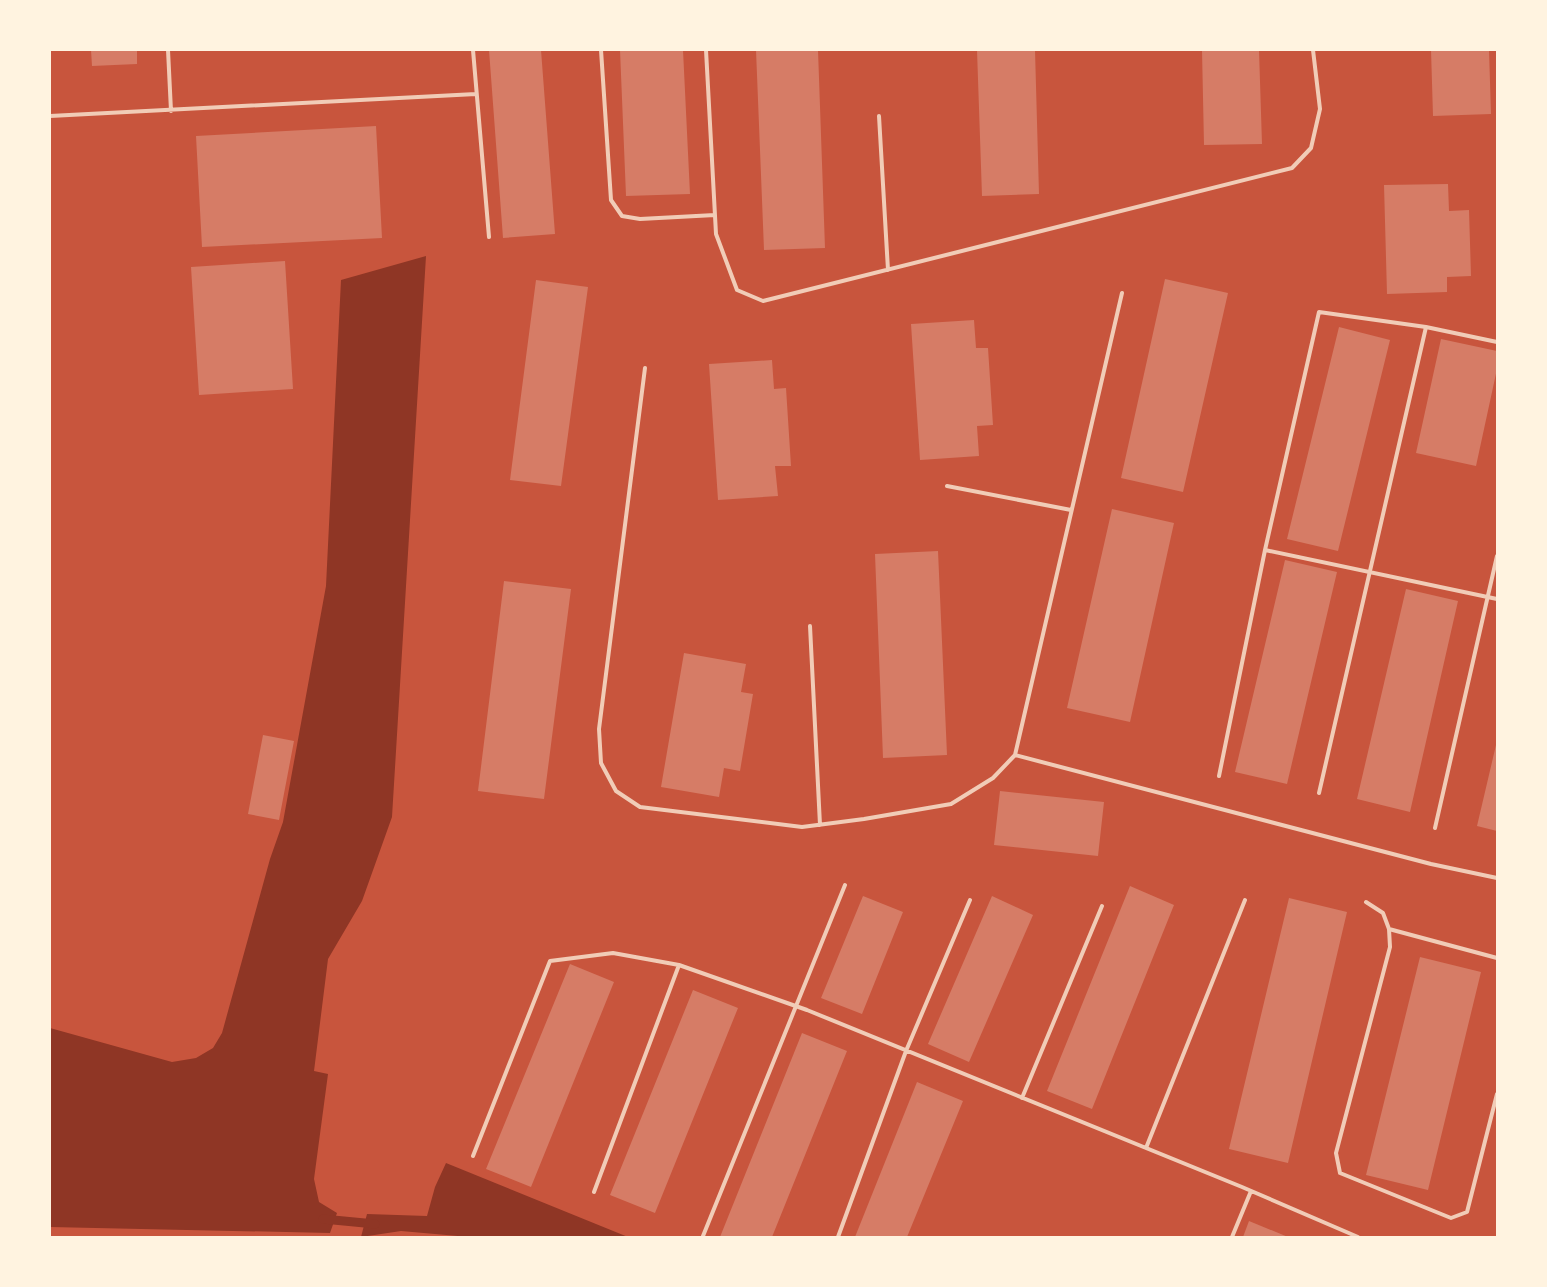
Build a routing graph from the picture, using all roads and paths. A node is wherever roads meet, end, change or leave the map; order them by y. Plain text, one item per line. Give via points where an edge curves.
1 (168, 50) edge
2 (473, 50) edge
3 (601, 50) edge
4 (706, 50) edge
5 (1313, 50) edge
6 (476, 94) junction
7 (171, 111) junction
8 (50, 116) edge
9 (879, 116) dead end
10 (715, 215) junction
11 (489, 237) dead end
12 (888, 270) junction
13 (1122, 293) dead end
14 (1426, 327) junction
15 (1497, 342) edge
16 (645, 368) dead end
17 (947, 486) dead end
18 (1072, 510) junction
19 (1265, 550) junction
20 (1497, 556) edge
21 (1370, 572) junction
22 (1488, 597) junction
23 (1497, 599) edge
24 (810, 626) dead end
25 (1015, 755) junction
26 (1219, 776) dead end
27 (1319, 793) dead end
28 (820, 825) junction
29 (1436, 828) dead end
30 (1497, 878) edge
31 (845, 885) dead end
32 (970, 900) dead end
33 (1245, 900) dead end
34 (1366, 902) dead end
35 (1102, 906) dead end
36 (1389, 929) junction
37 (1497, 958) edge
38 (679, 964) junction
39 (795, 1006) junction
40 (906, 1051) junction
41 (1497, 1094) edge
42 (1022, 1098) junction
43 (1146, 1148) junction
44 (473, 1156) dead end
45 (1251, 1191) junction
46 (594, 1192) dead end
47 (703, 1236) edge
48 (838, 1237) edge
49 (1232, 1237) edge
50 (1357, 1237) edge

1 - 7 lane
2 - 6 lane
3 - 10 lane via 611,200 622,216 640,219
4 - 10 lane
5 - 12 lane via 1320,109 1311,148 1292,168
6 - 7 lane
6 - 11 lane
7 - 8 lane
9 - 12 lane
10 - 12 lane via 716,234 737,290 763,301
13 - 18 lane
14 - 15 lane
14 - 19 lane via 1319,312
14 - 21 lane
16 - 28 lane via 599,729 601,763 616,791 640,806 802,827
17 - 18 lane
18 - 25 lane
19 - 21 lane
19 - 26 lane
20 - 22 lane
21 - 22 lane
21 - 27 lane
22 - 23 lane
22 - 29 lane
24 - 28 lane
25 - 28 lane via 993,778 951,804
25 - 30 lane via 1431,864
31 - 39 lane
32 - 40 lane
33 - 43 lane
34 - 36 lane via 1383,913
35 - 42 lane
36 - 37 lane
36 - 41 lane via 1390,947 1336,1153 1340,1173 1451,1218 1467,1212
38 - 39 lane
38 - 44 lane via 613,953 550,961
38 - 46 lane
39 - 40 lane
39 - 47 lane
40 - 42 lane
40 - 48 lane
42 - 43 lane
43 - 45 lane
45 - 49 lane
45 - 50 lane

